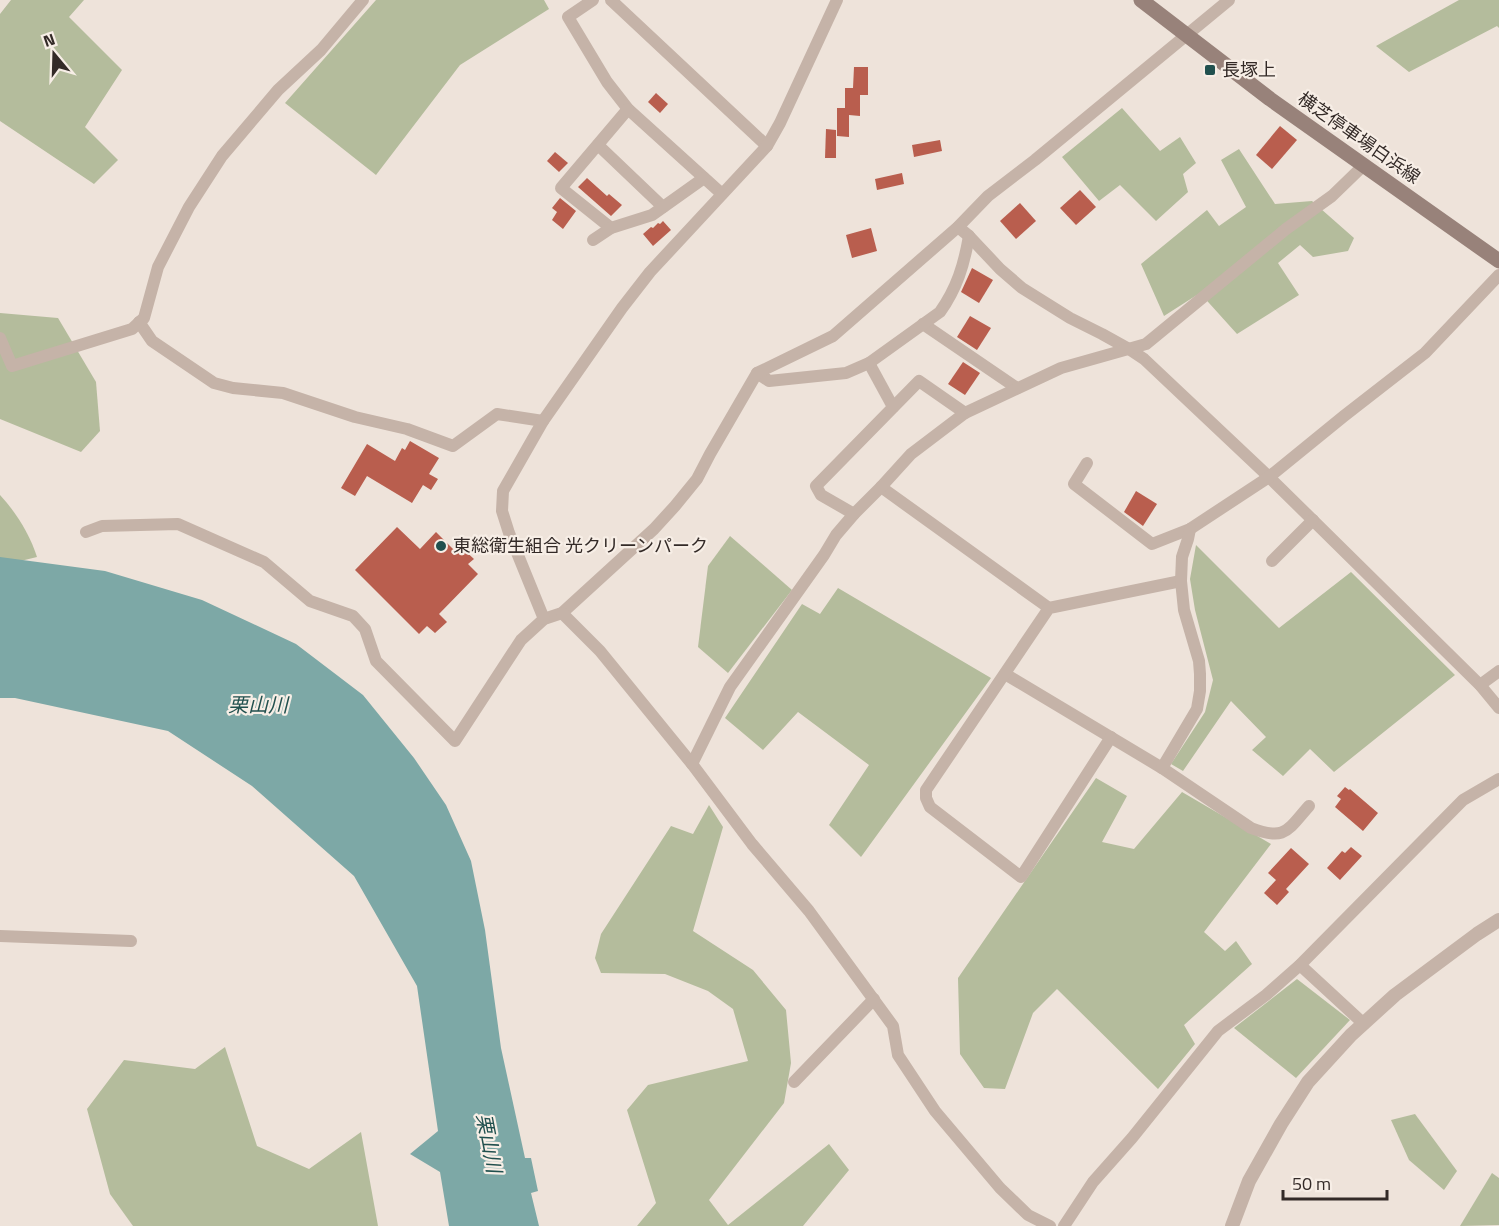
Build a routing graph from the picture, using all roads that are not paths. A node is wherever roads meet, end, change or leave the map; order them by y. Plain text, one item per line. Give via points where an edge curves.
1 (363, 0) edge
2 (593, 0) edge
3 (611, 0) edge
4 (837, 0) edge
5 (1141, 0) edge
6 (1229, 0) edge
7 (1188, 35) junction
8 (628, 109) junction
9 (598, 144) junction
10 (767, 146) junction
11 (1364, 165) junction
12 (704, 178) junction
13 (722, 194) junction
14 (663, 207) junction
15 (958, 227) junction
16 (611, 228) junction
17 (969, 236) junction
18 (593, 240) dead end
19 (1499, 261) edge
20 (1499, 274) edge
21 (139, 322) junction
22 (923, 324) junction
23 (0, 338) edge
24 (1129, 349) junction
25 (869, 363) junction
26 (757, 373) junction
27 (1017, 388) junction
28 (893, 407) junction
29 (965, 413) junction
30 (543, 421) junction
31 (1087, 463) dead end
32 (1269, 477) junction
33 (881, 487) junction
34 (854, 514) junction
35 (1313, 520) junction
36 (1190, 529) junction
37 (86, 532) dead end
38 (1272, 561) dead end
39 (1180, 581) junction
40 (1049, 608) junction
41 (562, 613) junction
42 (544, 619) junction
43 (1499, 671) edge
44 (1005, 675) junction
45 (1480, 685) junction
46 (1499, 708) edge
47 (1111, 737) junction
48 (692, 764) junction
49 (1162, 768) junction
50 (1499, 779) edge
51 (1309, 806) dead end
52 (1499, 920) edge
53 (0, 936) edge
54 (131, 941) dead end
55 (1300, 965) junction
56 (873, 999) junction
57 (1364, 1024) junction
58 (794, 1082) dead end
59 (1050, 1226) edge
60 (1064, 1226) edge
61 (1232, 1226) edge

1 - 21 street via 222,156 189,207 158,267 144,318
2 - 8 street via 568,17
3 - 10 street
4 - 10 street
5 - 7 main road, 横芝停車場白浜線
6 - 7 street
7 - 11 main road, 横芝停車場白浜線
7 - 15 street via 988,196
8 - 9 street
8 - 12 street
9 - 14 street
9 - 16 street via 561,188
10 - 13 street
11 - 19 main road, 横芝停車場白浜線
11 - 24 street via 1332,196 1146,344
12 - 13 street
12 - 14 street
13 - 30 street via 650,272
14 - 16 street via 652,215
15 - 17 street
15 - 26 street via 833,336
16 - 18 street
17 - 22 street via 961,274 949,300
17 - 24 street via 1022,288
20 - 32 street via 1425,353
21 - 23 street via 132,329 12,366
21 - 30 street via 152,341 214,383 283,393 453,446 497,414
22 - 25 street
22 - 27 street
24 - 27 street via 1061,368
24 - 32 street
25 - 26 street via 846,373 769,381
25 - 28 street
26 - 41 street via 698,479 654,529
27 - 29 street
28 - 29 street via 919,381
28 - 34 street via 816,486 821,495
29 - 33 street via 911,454
30 - 42 street via 503,491 502,511
31 - 36 street via 1074,484 1152,544
32 - 35 street
32 - 36 street
33 - 34 street
33 - 40 street
34 - 48 street via 730,687
35 - 38 street
35 - 45 street
36 - 39 street
37 - 42 street via 102,526 178,524 264,562 310,601 353,616 365,629 376,661 455,741 520,640
39 - 40 street
39 - 49 street via 1199,660 1200,691 1197,710
40 - 44 street
41 - 42 street
41 - 48 street via 600,651
43 - 45 street
44 - 47 street
44 - 47 street via 926,790 926,798 930,807 1021,877
45 - 46 street
47 - 49 street
48 - 56 street
49 - 51 street via 1251,828 1265,833 1279,834 1288,829
50 - 55 street via 1463,800
52 - 57 street via 1395,995
53 - 54 street
55 - 57 street
55 - 60 street via 1218,1031 1093,1182
56 - 58 street
56 - 59 street via 893,1026 898,1055 935,1111 1000,1188 1028,1215
57 - 61 street via 1308,1082 1249,1181

